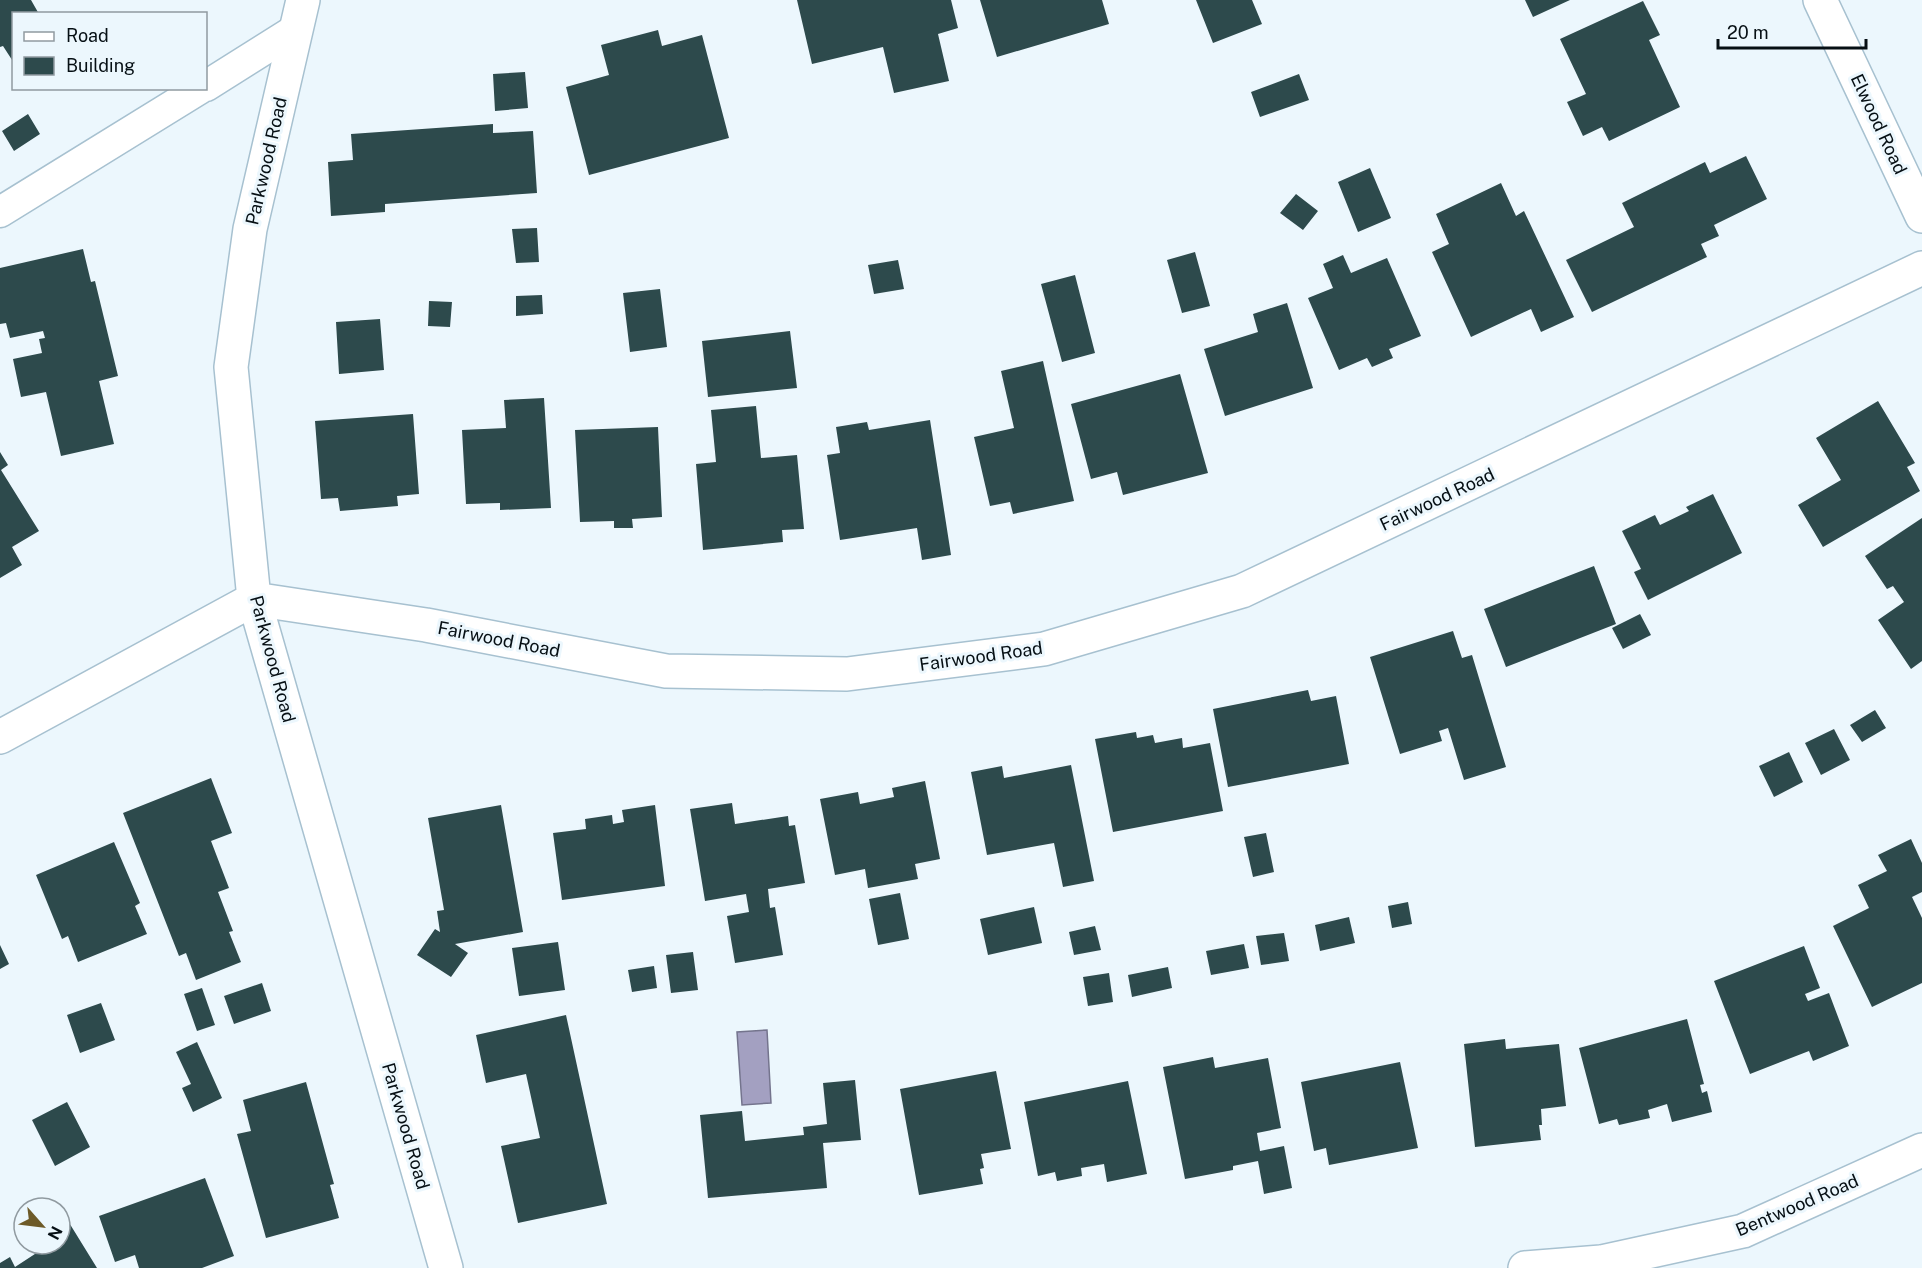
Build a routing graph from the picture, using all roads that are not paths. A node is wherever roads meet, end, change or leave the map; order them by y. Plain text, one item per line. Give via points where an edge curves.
1 (1820, 0) edge
2 (299, 15) edge
3 (207, 85) edge
4 (198, 90) edge
5 (0, 212) edge
6 (1922, 216) edge
7 (1922, 268) edge
8 (255, 599) junction
9 (0, 736) edge
10 (1922, 1150) edge
11 (446, 1268) edge
12 (1525, 1268) edge

1 - 6 street, Elwood Road
2 - 3 lane
2 - 8 street, Parkwood Road via 250,229 231,367
4 - 5 lane
7 - 8 street, Fairwood Road via 1242,591 1044,649 847,674 666,671
8 - 9 street
8 - 11 street, Parkwood Road
10 - 12 street, Bentwood Road via 1743,1231 1601,1262

